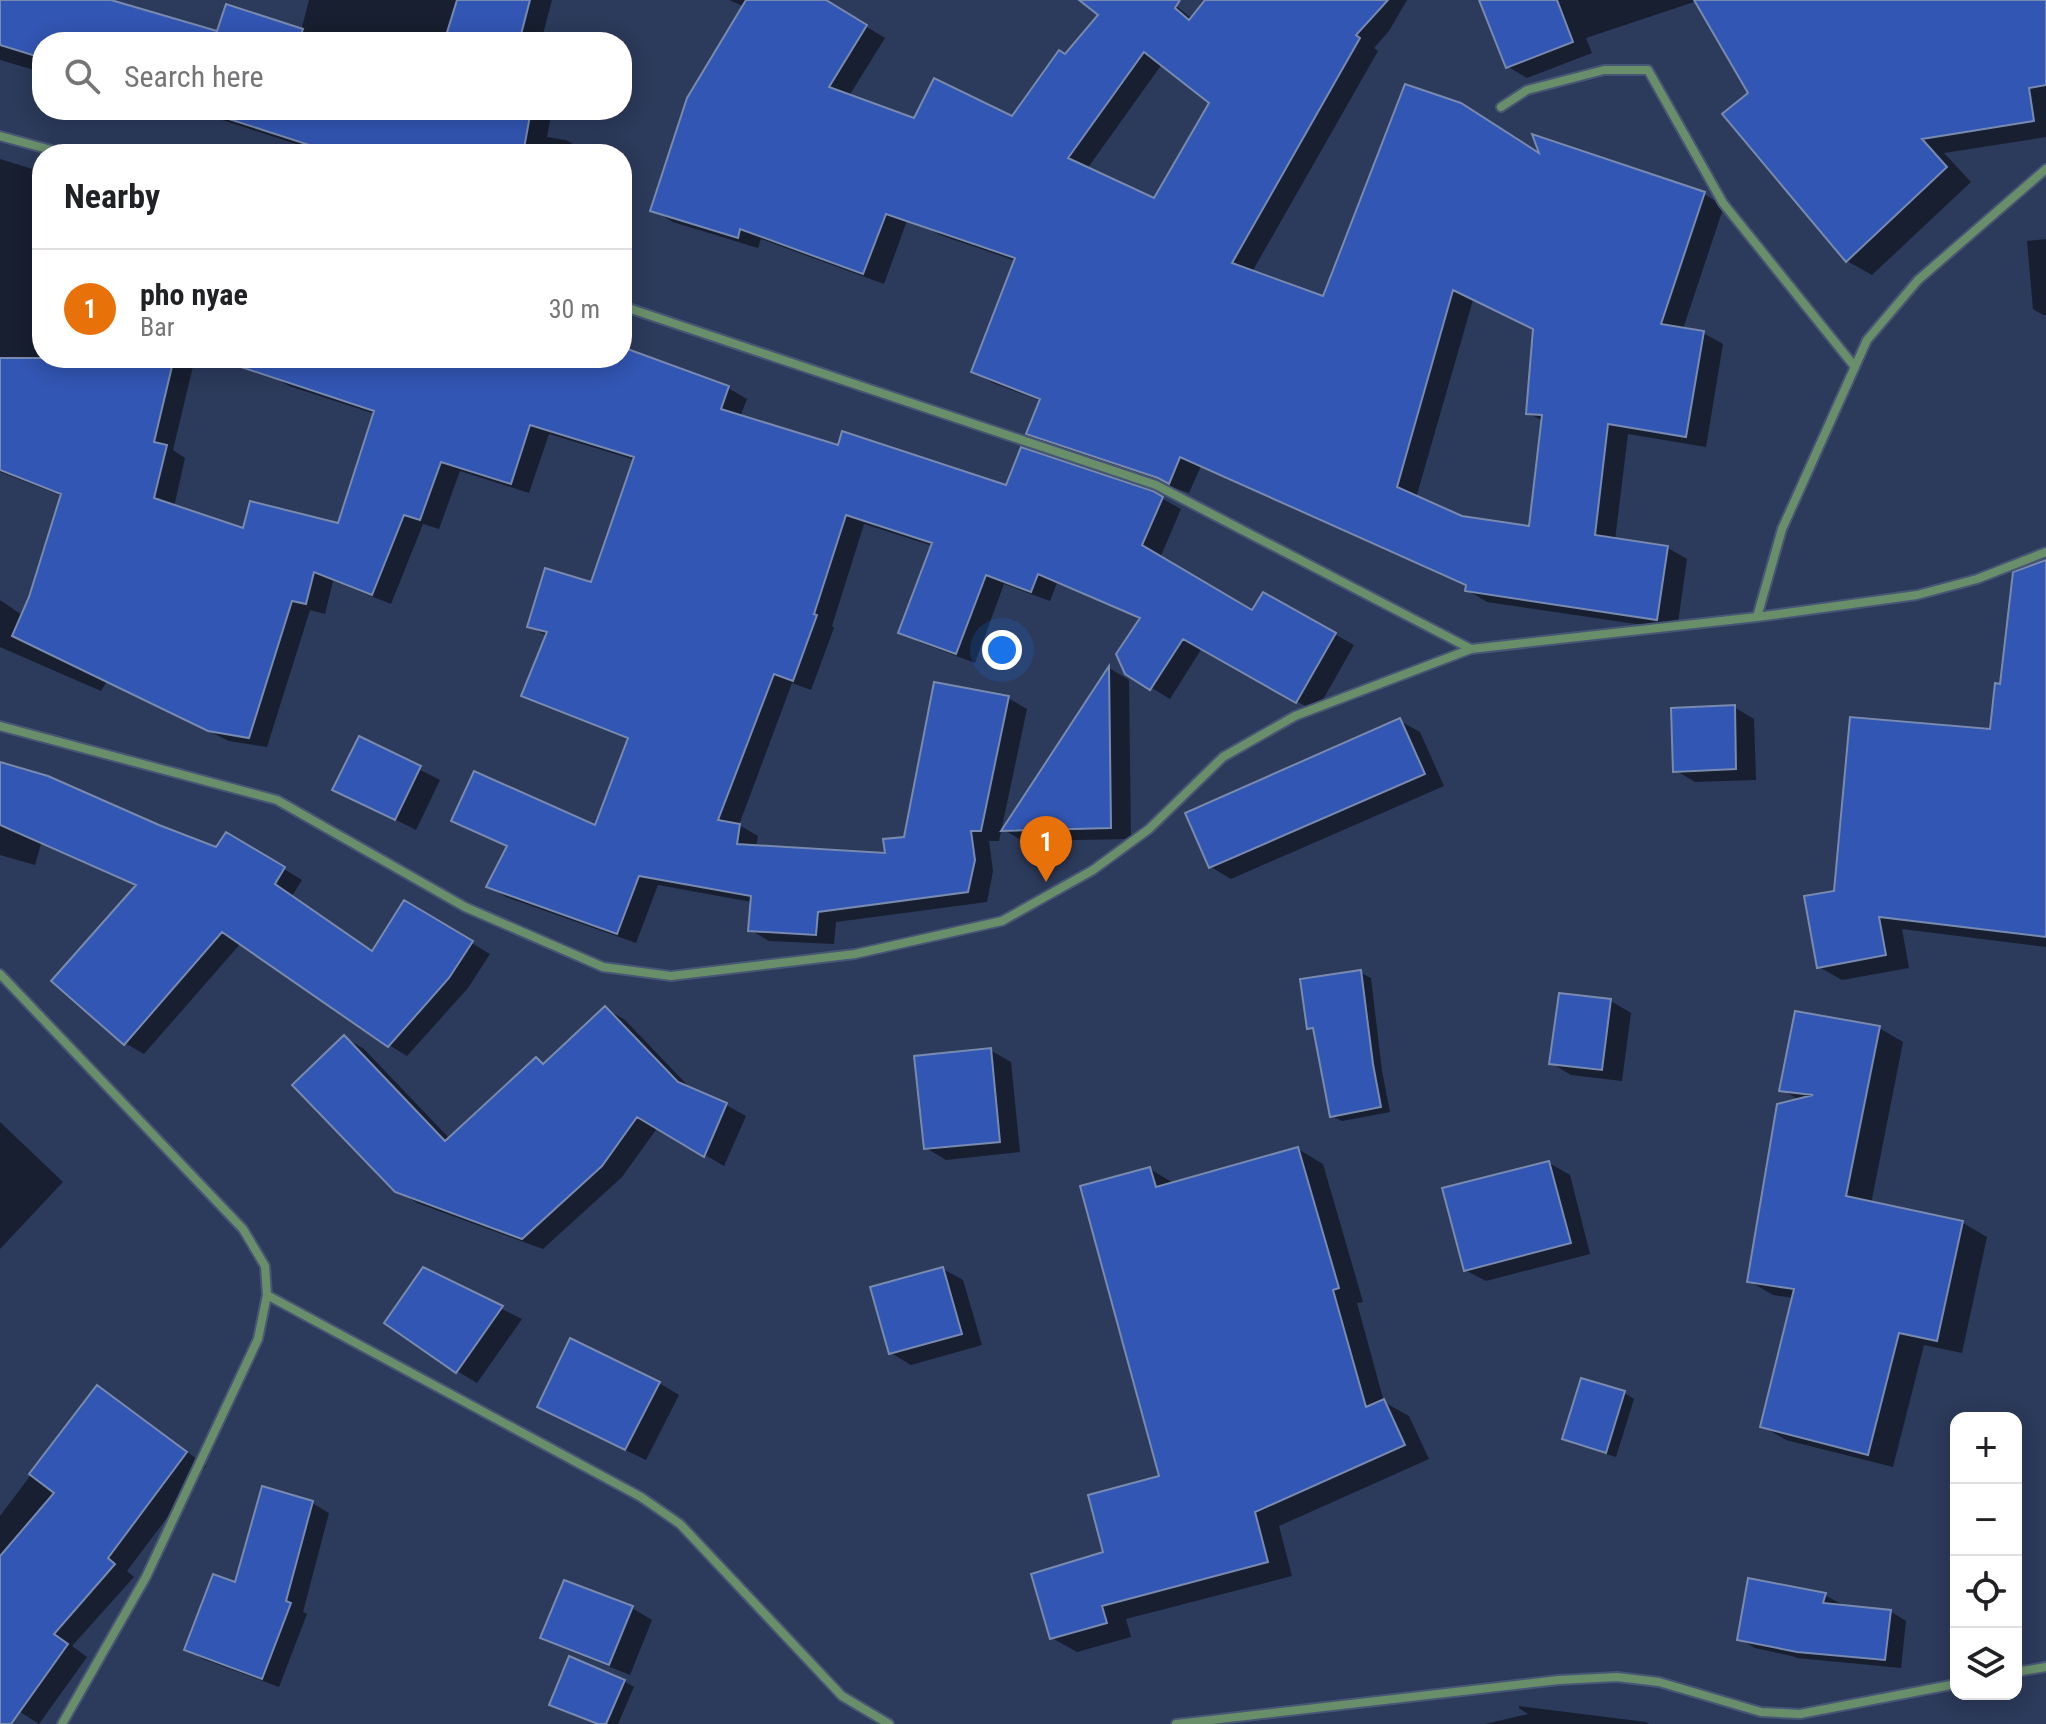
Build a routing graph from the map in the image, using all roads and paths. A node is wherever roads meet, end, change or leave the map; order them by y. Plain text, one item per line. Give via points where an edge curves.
1 (1501, 107) dead end
2 (0, 136) edge
3 (32, 145) edge
4 (2046, 169) edge
5 (632, 309) edge
6 (1855, 367) junction
7 (2046, 552) edge
8 (1757, 617) junction
9 (1471, 649) junction
10 (0, 726) edge
11 (0, 974) edge
12 (267, 1295) junction
13 (2046, 1667) edge
14 (2022, 1671) edge
15 (1950, 1685) edge
16 (62, 1724) edge
17 (889, 1724) edge
18 (1176, 1724) edge

1 - 6 street via 1527,90 1604,70 1648,70 1723,203
2 - 3 street
4 - 6 street via 1918,280 1867,340
5 - 9 street via 1156,485
6 - 8 street via 1782,529
7 - 8 street via 1917,595
8 - 9 street
9 - 10 street via 1295,716 1223,757 1149,829 1105,862 1002,921 855,954 671,976 603,967 465,907 277,800
11 - 12 street via 243,1229 265,1266
12 - 16 street via 258,1339 146,1577
12 - 17 street via 641,1497 680,1524 842,1696
13 - 14 street
15 - 18 street via 1800,1714 1761,1712 1659,1682 1617,1677

